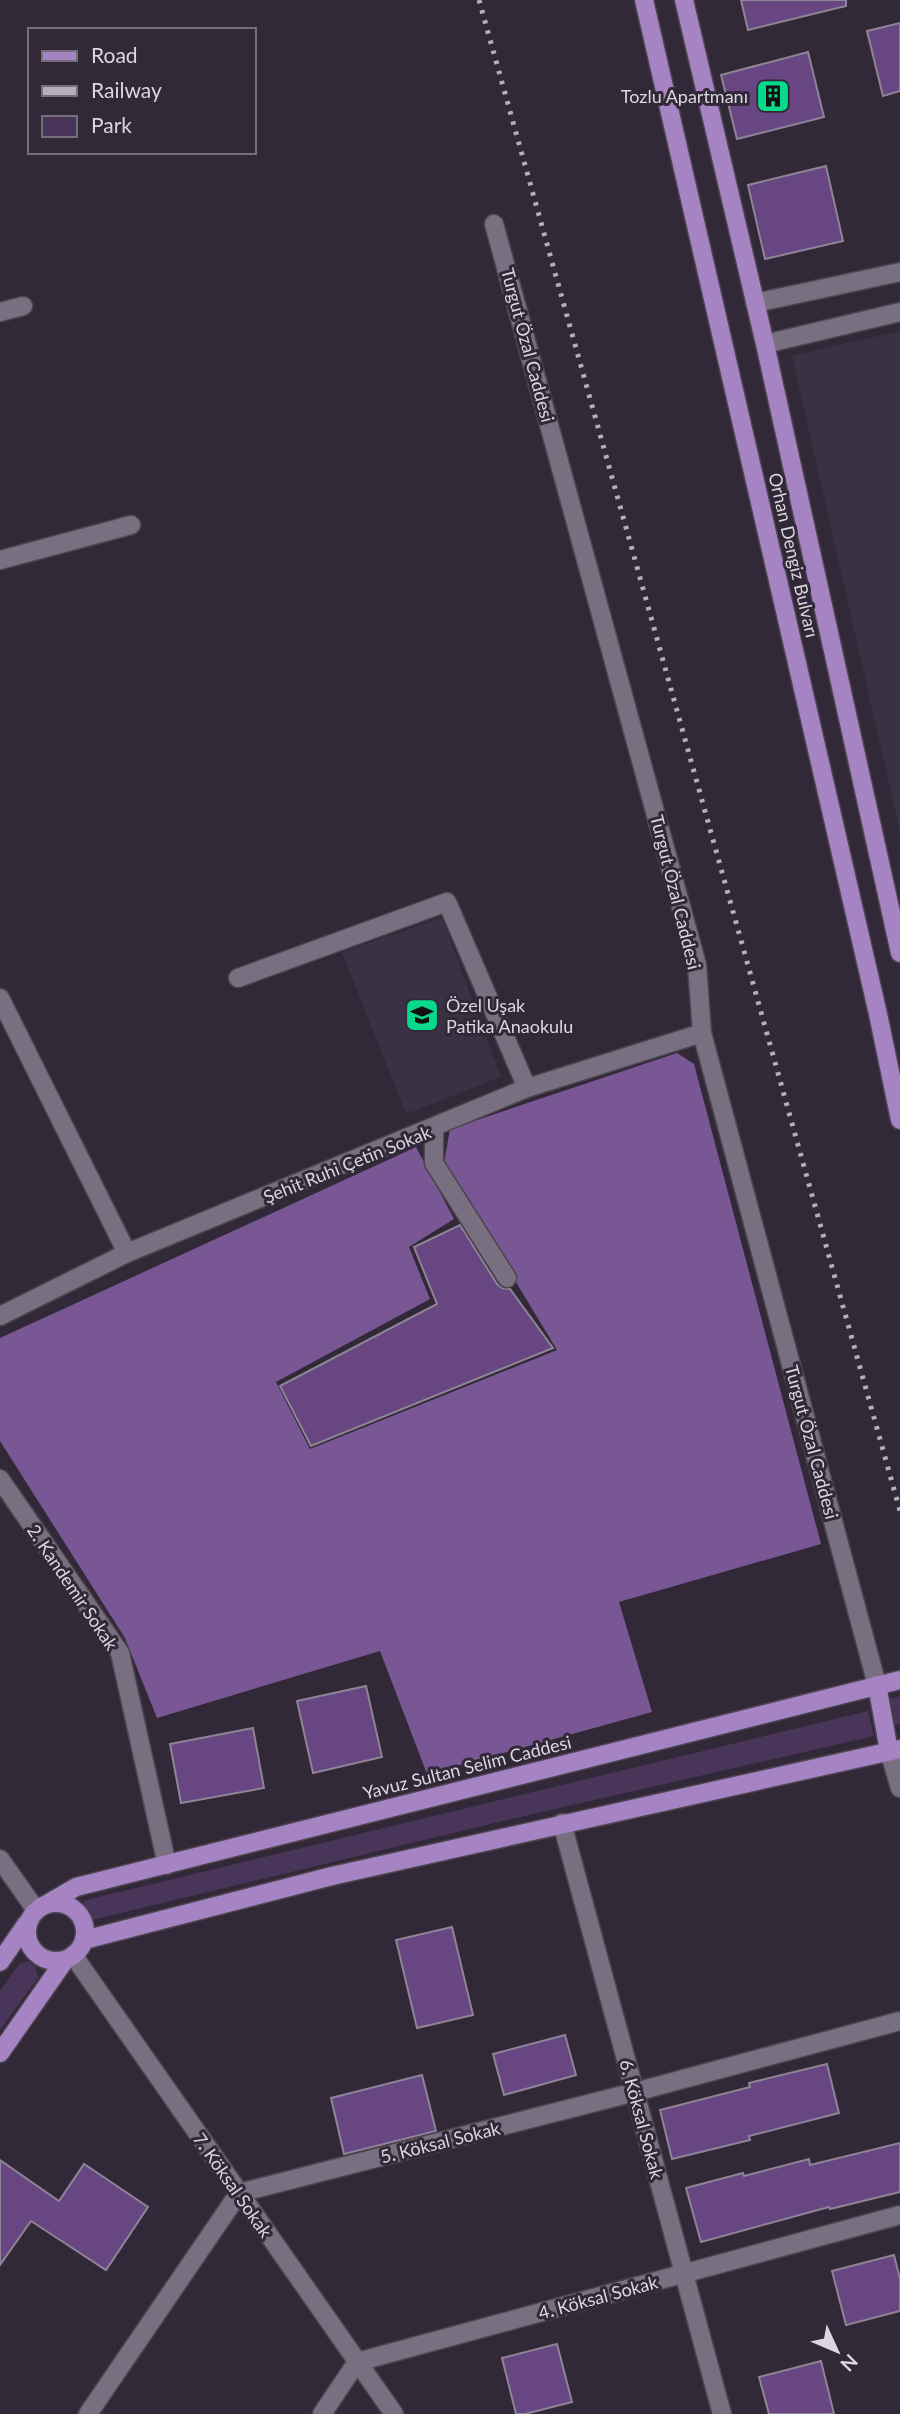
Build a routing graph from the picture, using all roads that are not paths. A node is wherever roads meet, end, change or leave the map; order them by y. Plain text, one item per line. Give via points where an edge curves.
1 (644, 0) edge
2 (684, 0) edge
3 (494, 224) dead end
4 (900, 272) edge
5 (755, 303) junction
6 (23, 306) dead end
7 (0, 312) edge
8 (900, 312) edge
9 (765, 344) junction
10 (131, 525) dead end
11 (0, 561) edge
12 (900, 953) edge
13 (238, 978) dead end
14 (0, 998) edge
15 (702, 1033) junction
16 (527, 1088) junction
17 (900, 1120) edge
18 (434, 1128) junction
19 (127, 1253) junction
20 (507, 1278) dead end
21 (0, 1316) edge
22 (0, 1479) edge
23 (900, 1680) edge
24 (877, 1685) junction
25 (895, 1750) edge
26 (900, 1788) edge
27 (562, 1824) junction
28 (0, 1859) edge
29 (167, 1865) junction
30 (38, 1912) junction
31 (84, 1940) junction
32 (69, 1958) junction
33 (0, 1962) edge
34 (900, 2021) edge
35 (0, 2053) edge
36 (635, 2092) junction
37 (239, 2193) junction
38 (900, 2215) edge
39 (685, 2274) junction
40 (357, 2362) junction
41 (88, 2414) edge
42 (322, 2414) edge
43 (394, 2414) edge
44 (722, 2414) edge

1 - 17 main road, Orhan Dengiz Bulvarı
2 - 5 main road, Orhan Dengiz Bulvarı
3 - 15 street, Turgut Özal Caddesi via 697,965
4 - 5 street
5 - 9 main road, Orhan Dengiz Bulvarı
6 - 7 street
8 - 9 street
9 - 12 main road, Orhan Dengiz Bulvarı
10 - 11 street
13 - 16 street via 447,902
14 - 19 street
15 - 16 street, Şehit Ruhi Çetin Sokak
15 - 24 street, Turgut Özal Caddesi
16 - 18 street, Şehit Ruhi Çetin Sokak
18 - 19 street, Şehit Ruhi Çetin Sokak
18 - 20 street via 434,1163
19 - 21 street, Şehit Ruhi Çetin Sokak
22 - 29 street, 2. Kandemir Sokak via 120,1653
23 - 24 main road, Yavuz Sultan Selim Caddesi
24 - 25 main road
24 - 29 main road, Yavuz Sultan Selim Caddesi
25 - 26 street
25 - 27 main road
27 - 31 main road via 332,1876
27 - 36 street, 6. Köksal Sokak
28 - 30 street
29 - 30 main road, Yavuz Sultan Selim Caddesi via 76,1887
30 - 31 main road via 65,1905 79,1915
30 - 32 main road via 27,1939 31,1948 46,1960
30 - 33 main road, Yavuz Sultan Selim Caddesi
31 - 32 main road
32 - 35 main road
32 - 37 street, 7. Köksal Sokak
34 - 36 street, 5. Köksal Sokak
36 - 37 street, 5. Köksal Sokak
36 - 39 street, 6. Köksal Sokak
37 - 40 street, 7. Köksal Sokak
37 - 41 street
38 - 39 street, 4. Köksal Sokak
39 - 40 street, 4. Köksal Sokak
39 - 44 street, 6. Köksal Sokak
40 - 42 street
40 - 43 street, 7. Köksal Sokak

